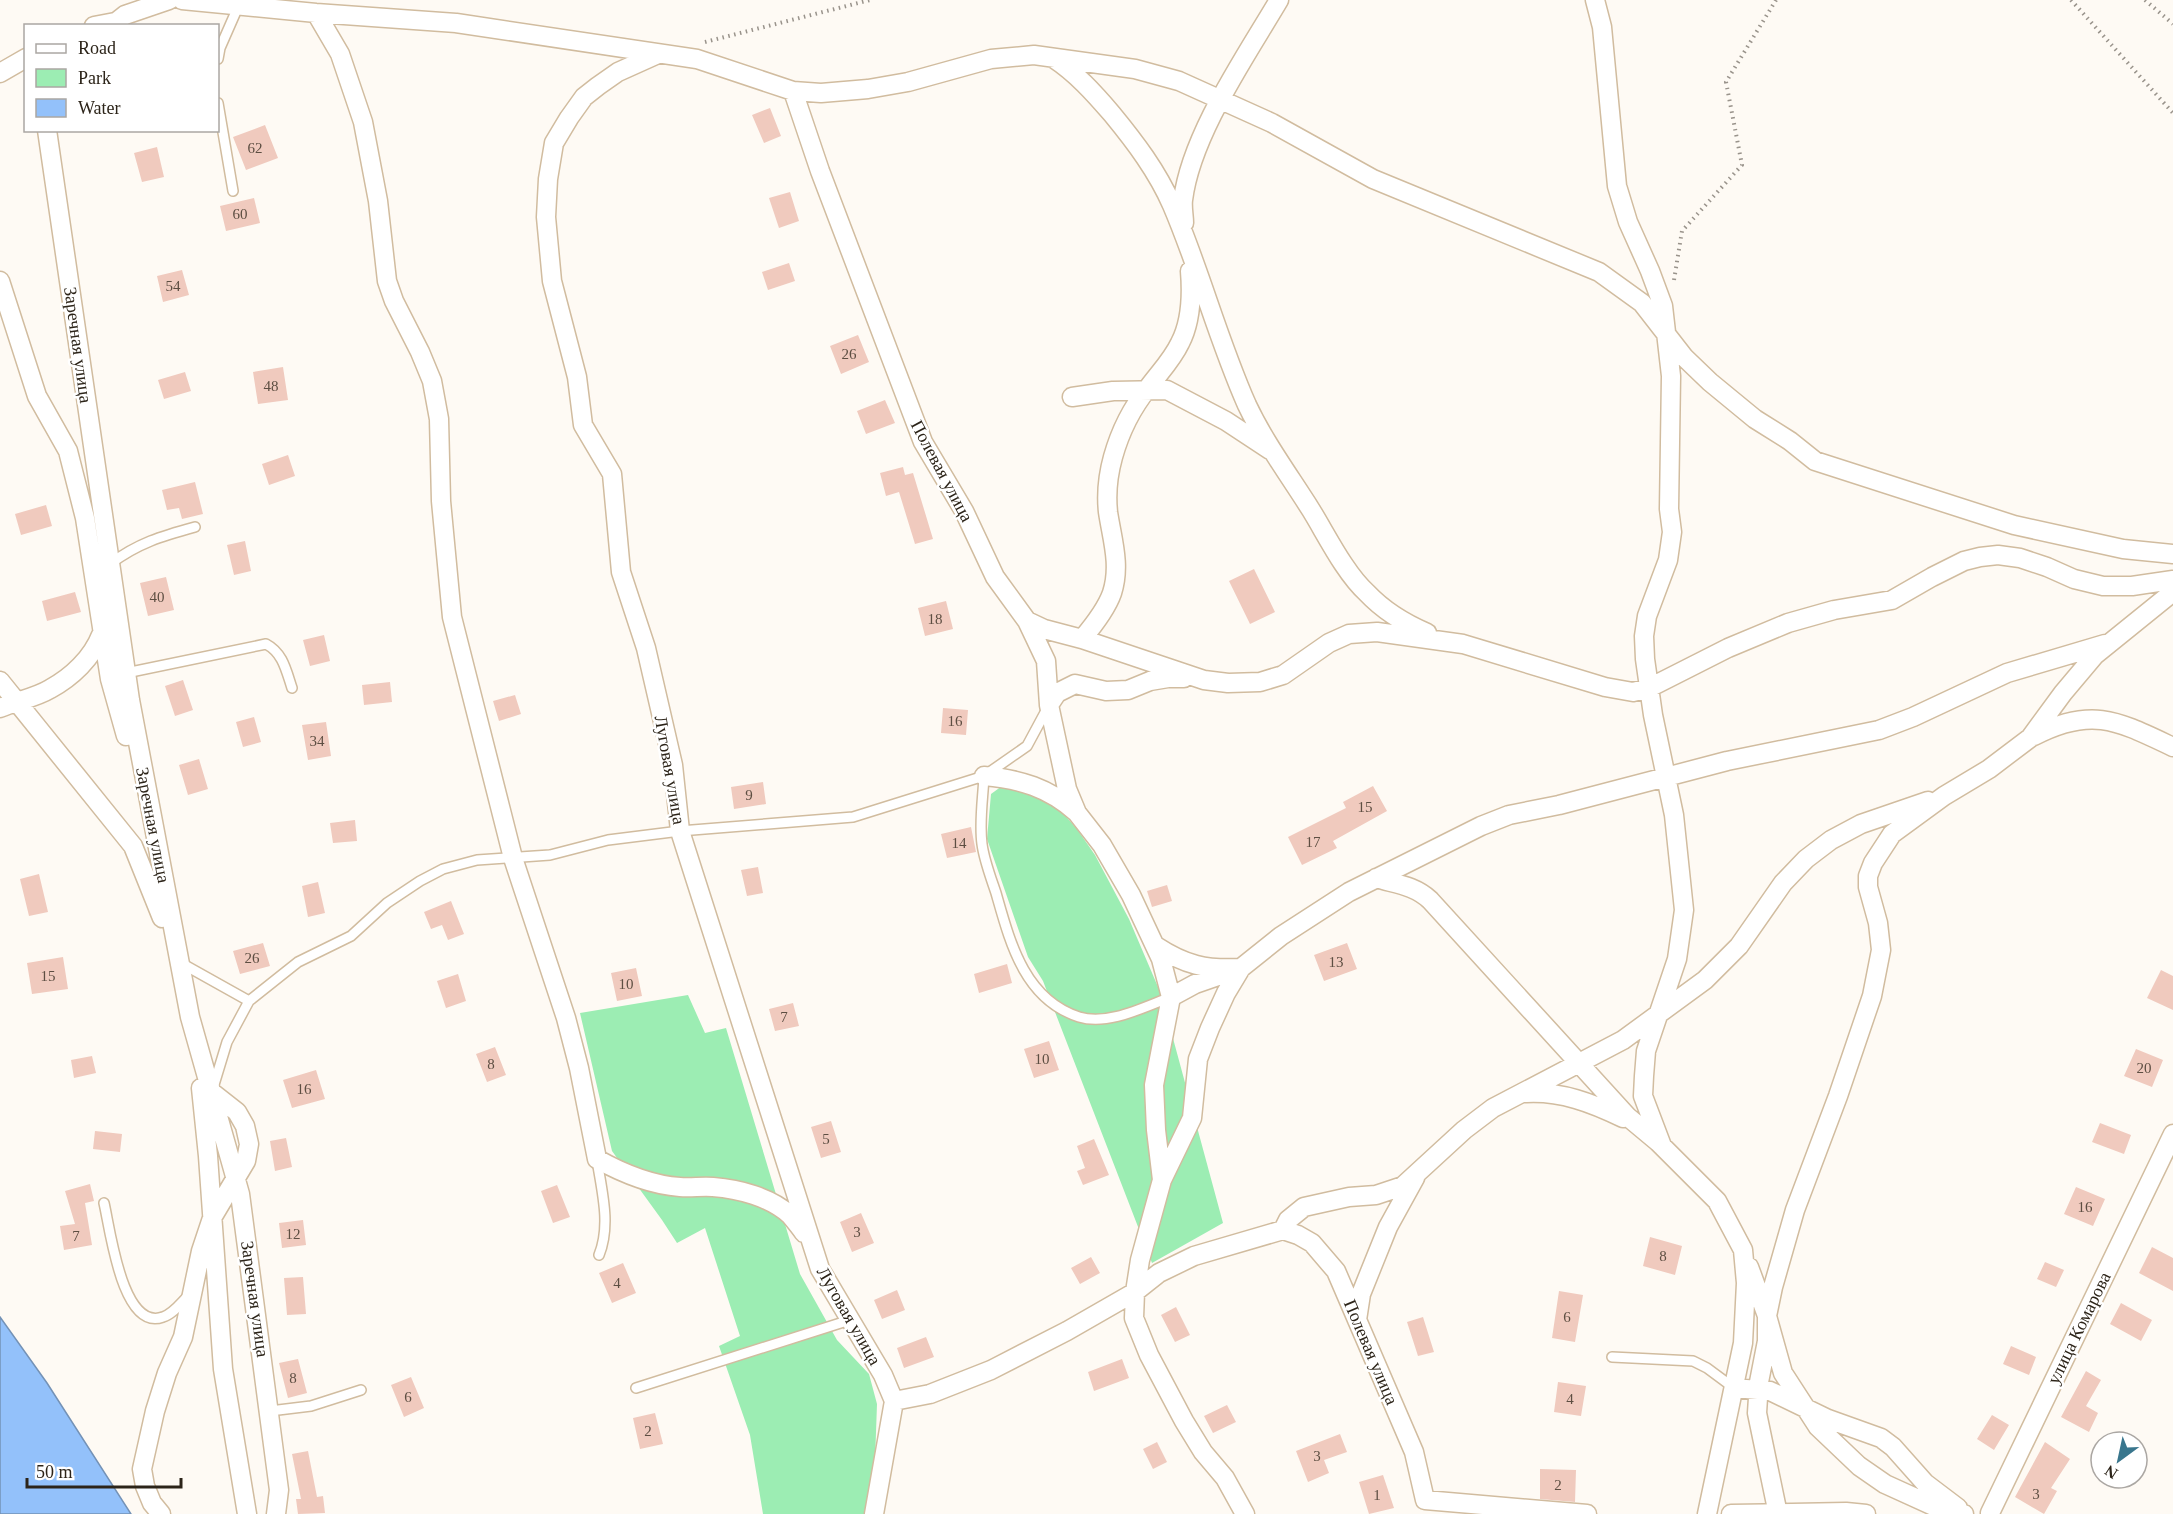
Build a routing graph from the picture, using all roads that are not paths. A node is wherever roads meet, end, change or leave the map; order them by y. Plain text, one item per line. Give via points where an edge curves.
1 (169, 0) edge
2 (182, 0) edge
3 (1279, 0) edge
4 (1595, 0) edge
5 (238, 7) junction
6 (316, 13) junction
7 (113, 24) edge
8 (219, 54) edge
9 (658, 54) junction
10 (1051, 57) junction
11 (24, 59) edge
12 (0, 73) edge
13 (24, 77) edge
14 (793, 91) junction
15 (1221, 99) junction
16 (219, 109) edge
17 (47, 132) edge
18 (233, 191) dead end
19 (1188, 249) junction
20 (0, 281) edge
21 (1666, 331) junction
22 (1147, 389) junction
23 (1072, 397) dead end
24 (1271, 450) junction
25 (195, 527) dead end
26 (2173, 554) edge
27 (110, 564) junction
28 (2173, 580) edge
29 (2173, 592) edge
30 (1028, 621) junction
31 (101, 635) junction
32 (1082, 639) junction
33 (1445, 642) junction
34 (2109, 643) junction
35 (126, 673) junction
36 (1204, 680) junction
37 (0, 681) edge
38 (292, 688) dead end
39 (1649, 688) junction
40 (8, 705) edge
41 (1049, 705) junction
42 (2031, 738) junction
43 (2173, 747) edge
44 (984, 776) junction
45 (1665, 776) junction
46 (1944, 795) junction
47 (1077, 813) junction
48 (152, 816) junction
49 (680, 831) junction
50 (513, 858) junction
51 (1376, 878) junction
52 (1156, 946) junction
53 (179, 962) junction
54 (1241, 968) junction
55 (1171, 997) junction
56 (249, 1001) junction
57 (1659, 1014) junction
58 (190, 1017) junction
59 (1579, 1064) junction
60 (206, 1088) junction
61 (1516, 1095) junction
62 (1640, 1128) junction
63 (2173, 1134) edge
64 (1662, 1146) junction
65 (597, 1160) junction
66 (1417, 1175) junction
67 (236, 1178) junction
68 (1162, 1180) junction
69 (104, 1203) dead end
70 (212, 1218) junction
71 (1283, 1230) junction
72 (811, 1241) junction
73 (1743, 1250) junction
74 (599, 1255) dead end
75 (193, 1291) junction
76 (1135, 1292) junction
77 (1767, 1316) junction
78 (850, 1320) junction
79 (1357, 1320) junction
80 (1612, 1357) dead end
81 (636, 1388) dead end
82 (1734, 1388) junction
83 (361, 1390) dead end
84 (1758, 1391) junction
85 (894, 1401) junction
86 (1804, 1408) junction
87 (270, 1411) junction
88 (1421, 1507) edge
89 (161, 1514) edge
90 (247, 1514) edge
91 (276, 1514) edge
92 (874, 1514) edge
93 (1245, 1514) edge
94 (1587, 1514) edge
95 (1707, 1514) edge
96 (1731, 1514) edge
97 (1778, 1514) edge
98 (1866, 1514) edge
99 (1966, 1514) edge
100 (1980, 1514) edge
101 (1990, 1514) edge

1 - 7 street via 125,15
2 - 5 street
3 - 15 street
4 - 21 street via 1602,27 1617,186 1663,306
5 - 6 street
5 - 8 lane
6 - 9 street via 456,23
6 - 50 street via 340,54 363,122 378,201 387,281 432,381 439,419 441,501 452,617
9 - 14 street via 697,59
9 - 49 street, Луговая улица via 598,86 569,118 554,143 546,217 552,281 577,377 583,425 612,474 621,572 646,648 673,765
10 - 14 street via 991,59 868,89
10 - 15 street via 1135,69 1179,81
10 - 19 street via 1094,92 1137,145 1172,205
11 - 12 street
12 - 13 street
14 - 30 street, Полевая улица via 923,442 964,511 995,577
15 - 19 street via 1194,155 1182,202
15 - 21 street via 1373,179 1599,272 1641,303
16 - 18 lane
17 - 27 street, Заречная улица
19 - 22 street via 1192,291 1185,331
19 - 24 street via 1247,405
20 - 31 street via 38,396 68,452 85,518
21 - 26 street via 1684,357 1710,382 1815,461 2014,525 2123,549
21 - 39 street via 1671,376 1672,532 1668,560 1647,616 1644,636
22 - 23 street
22 - 24 street via 1167,390 1196,404
22 - 32 street via 1128,417 1107,484 1117,567 1112,594
24 - 33 street via 1366,593 1408,624
25 - 27 lane via 155,538
27 - 35 street, Заречная улица
28 - 39 street via 2103,586 2020,558 1980,557 1964,561 1892,600 1788,623
29 - 34 street
30 - 32 street
30 - 41 street, Полевая улица via 1046,661
31 - 40 street via 90,657 72,674 49,690
31 - 48 street via 131,755
32 - 36 street
33 - 36 street via 1377,632 1349,634 1283,675 1260,682
33 - 39 street via 1605,687 1633,692
34 - 42 street via 2063,693
34 - 45 street via 2007,673 1879,730
35 - 38 lane via 267,644 281,657
35 - 48 street, Заречная улица
36 - 41 street via 1168,678 1128,690 1106,691 1076,684 1057,693
37 - 40 street
39 - 45 street
40 - 58 street via 133,846 168,935
41 - 44 lane via 1027,746
41 - 47 street, Полевая улица via 1067,789
42 - 43 street via 2072,720 2099,718
42 - 46 street
44 - 47 street, Полевая улица via 1030,784
44 - 49 lane via 853,817
44 - 55 lane via 982,845 1004,919 1028,980 1042,996 1080,1017 1112,1017
45 - 51 street via 1509,815
45 - 57 street via 1674,815 1684,910 1677,959
46 - 57 street via 1861,824 1806,859 1783,883 1726,961
46 - 77 street via 1892,834 1868,876 1881,950 1876,979 1795,1210
47 - 52 street, Полевая улица via 1126,885
48 - 53 street, Заречная улица
49 - 50 lane
49 - 72 street, Луговая улица
50 - 56 lane via 477,860 443,869 420,881 387,903 351,936 298,962
50 - 65 street via 566,1018
51 - 54 street via 1281,936
51 - 59 street via 1421,891
52 - 54 street via 1172,957 1198,966
52 - 55 street, Полевая улица
53 - 56 lane
53 - 58 street, Заречная улица
54 - 55 street
54 - 68 street via 1209,1028 1198,1059 1192,1118
55 - 68 street, Полевая улица via 1155,1084
56 - 60 lane
57 - 59 street
57 - 64 street via 1646,1051 1643,1096
58 - 60 street, Заречная улица
59 - 61 street
59 - 62 street
60 - 67 street, Заречная улица
60 - 70 street
61 - 62 street via 1580,1099
61 - 66 street via 1464,1130
62 - 64 street
63 - 101 street, улица Комарова
64 - 73 street via 1717,1201
65 - 72 street via 654,1182 680,1187 710,1186 753,1195 789,1215
65 - 74 lane via 605,1215 605,1241
66 - 71 street via 1403,1186 1376,1195 1304,1207 1288,1220
66 - 79 street via 1384,1237 1361,1294
67 - 70 street
67 - 87 street, Заречная улица
68 - 76 street, Полевая улица
69 - 75 lane via 123,1283 130,1301 140,1312 150,1318 162,1318
70 - 75 street
70 - 90 street via 223,1369
71 - 76 street via 1194,1256 1159,1273
71 - 79 street, Полевая улица via 1312,1243 1336,1270
72 - 78 street, Луговая улица via 820,1269
73 - 77 street
73 - 82 street via 1743,1343
75 - 89 street via 183,1337 155,1411 142,1469 152,1503
76 - 85 street via 991,1370 930,1394
76 - 93 street, Полевая улица via 1134,1318 1149,1355 1203,1452 1225,1478
77 - 84 street
77 - 86 street via 1783,1373
78 - 81 lane
78 - 85 street, Луговая улица
79 - 88 street, Полевая улица via 1413,1452
80 - 82 lane via 1693,1361
82 - 84 street
82 - 95 street
83 - 87 lane via 311,1406
84 - 86 street via 1770,1391
84 - 97 street via 1757,1413
85 - 92 street
86 - 99 street via 1881,1438 1925,1484
86 - 99 street via 1859,1467 1915,1499
87 - 91 street, Заречная улица via 279,1490
88 - 94 street, Полевая улица
96 - 97 street
97 - 98 street
100 - 101 street, улица Комарова

